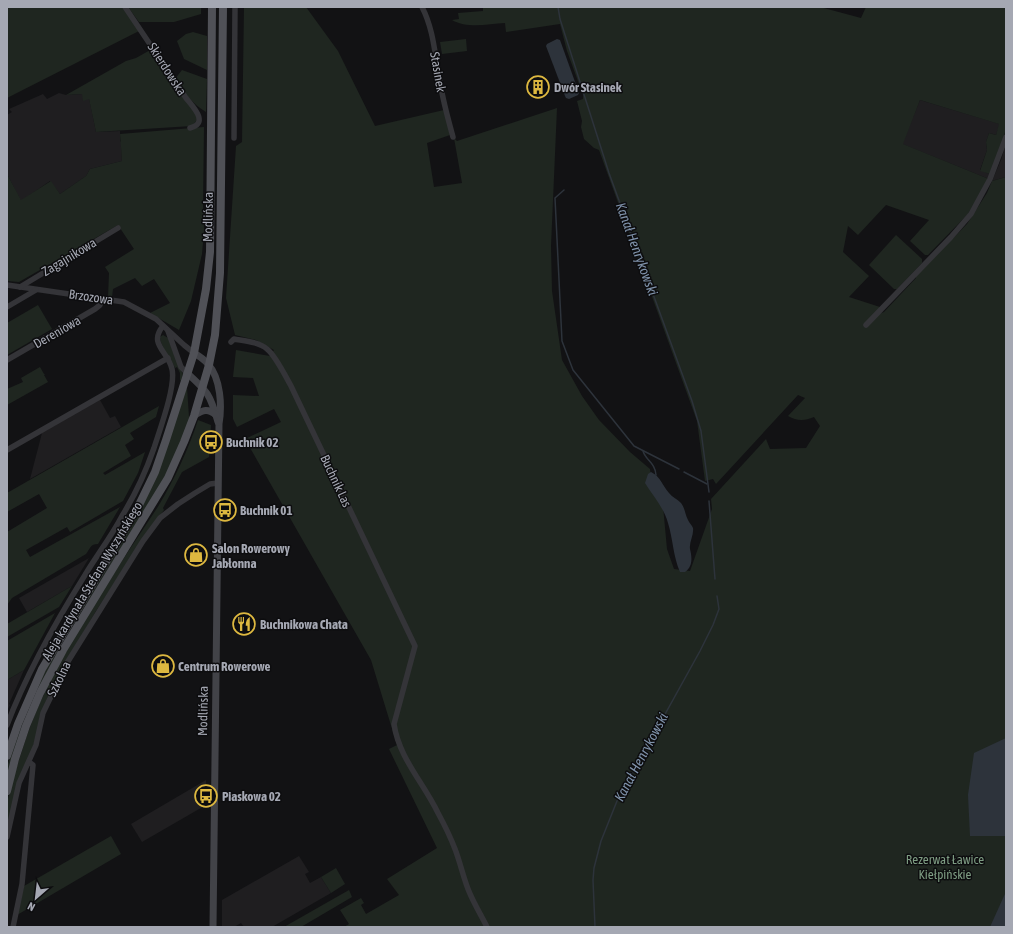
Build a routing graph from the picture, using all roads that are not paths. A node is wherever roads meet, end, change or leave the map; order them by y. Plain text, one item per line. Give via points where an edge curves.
1 (125, 7) edge
2 (212, 7) edge
3 (223, 7) edge
4 (235, 7) edge
5 (422, 7) edge
6 (190, 128) dead end
7 (453, 137) dead end
8 (1006, 137) edge
9 (234, 138) dead end
10 (118, 228) dead end
11 (7, 285) edge
12 (20, 287) junction
13 (36, 290) junction
14 (102, 299) junction
15 (7, 308) edge
16 (866, 325) dead end
17 (165, 328) junction
18 (197, 337) junction
19 (233, 340) dead end
20 (184, 345) junction
21 (194, 353) junction
22 (168, 358) junction
23 (7, 360) edge
24 (209, 365) junction
25 (187, 373) junction
26 (203, 387) junction
27 (216, 414) junction
28 (194, 416) junction
29 (219, 424) junction
30 (7, 450) edge
31 (218, 484) junction
32 (7, 725) edge
33 (7, 756) edge
34 (29, 762) junction
35 (7, 791) edge
36 (7, 837) edge
37 (13, 927) edge
38 (212, 927) edge
39 (487, 927) edge

1 - 6 street, Skierdowska via 197,111 198,124
2 - 18 main road, Modlińska via 210,252
3 - 24 main road, Modlińska via 220,273 215,335
4 - 9 street
5 - 7 street, Stasinek via 428,19
8 - 16 street via 990,180 971,214
10 - 12 street, Zagajnikowa
11 - 12 street, Brzozowa
12 - 13 street, Brzozowa
13 - 14 street, Brzozowa
13 - 15 street
14 - 17 street, Brzozowa via 124,302 150,315
14 - 23 street, Dereniowa via 95,309
17 - 20 street, Brzozowa
17 - 22 street via 158,334 157,339
17 - 25 street via 181,367
18 - 20 street
18 - 21 main road, Modlińska
19 - 39 street, Buchnik Las via 253,343 268,349 281,369 415,646 394,724 395,732 407,762 442,821 455,849 468,890
20 - 21 street, Brzozowa
21 - 24 main road
21 - 25 main road, Aleja kardynała Stefana Wyszyńskiego
22 - 30 street
22 - 32 street via 173,378 171,392 154,447 139,483 122,517 40,652
24 - 26 main road, Aleja kardynała Stefana Wyszyńskiego
24 - 29 main road, Modlińska via 218,386 221,411
25 - 26 main road, Modlińska
25 - 33 main road, Aleja kardynała Stefana Wyszyńskiego via 155,472 139,505 42,669
26 - 27 main road, Modlińska via 210,396
26 - 28 main road, Aleja kardynała Stefana Wyszyńskiego
27 - 28 main road via 206,410
27 - 29 main road, Modlińska
28 - 35 main road, Aleja kardynała Stefana Wyszyńskiego via 168,478 62,650 44,686 26,726
29 - 31 main road, Modlińska
31 - 34 street, Szkolna via 210,484 169,510 143,541 67,663 43,713 36,745
31 - 38 main road, Modlińska
34 - 36 street, Szkolna via 19,783
34 - 37 street via 34,765 29,821 22,884

